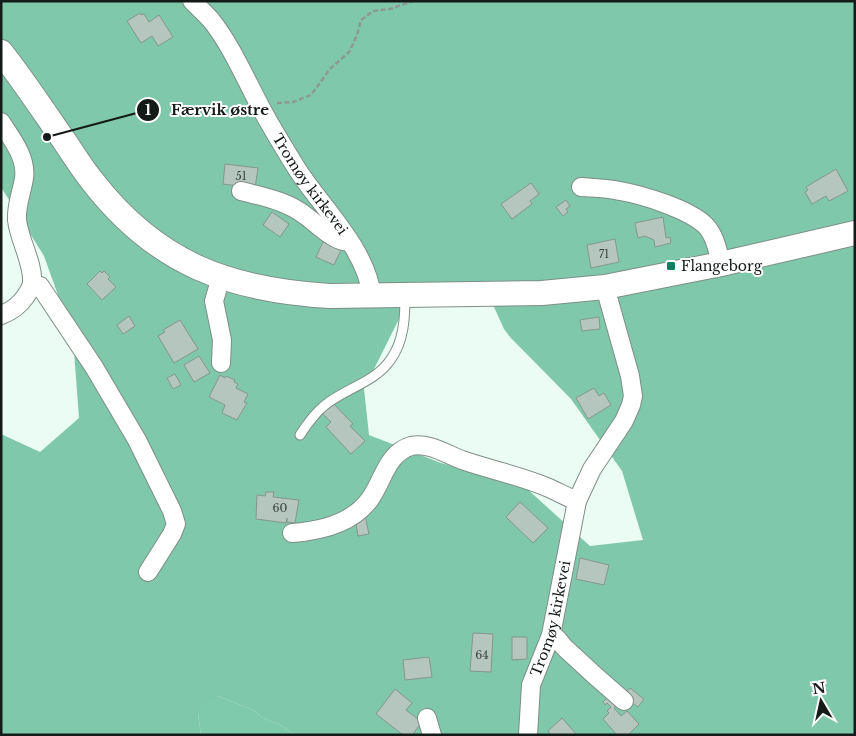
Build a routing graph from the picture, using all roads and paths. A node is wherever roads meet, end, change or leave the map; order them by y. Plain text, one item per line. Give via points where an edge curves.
1 (192, 1) edge
2 (413, 1) edge
3 (1, 52) edge
4 (262, 109) junction
5 (1, 122) edge
6 (581, 187) dead end
7 (241, 191) dead end
8 (855, 234) edge
9 (349, 241) junction
10 (721, 264) junction
11 (221, 277) junction
12 (32, 284) junction
13 (605, 287) junction
14 (405, 295) junction
15 (372, 296) junction
16 (1, 315) edge
17 (221, 363) dead end
18 (300, 434) dead end
19 (577, 501) junction
20 (292, 533) dead end
21 (148, 572) dead end
22 (551, 635) junction
23 (624, 701) dead end
24 (427, 718) dead end
25 (432, 735) edge
26 (528, 735) edge

1 - 4 street, Tromøy kirkevei via 211,20 229,47
2 - 4 path via 373,11 361,20 349,52 330,69 311,95
3 - 11 main road via 92,182 119,213 161,248
4 - 9 street, Tromøy kirkevei via 298,170
5 - 12 street via 24,166 17,220 32,273
6 - 10 street via 620,191 679,208 705,226 713,236
7 - 9 street via 280,201 304,214 338,240
8 - 10 main road
9 - 15 street, Tromøy kirkevei via 362,263
10 - 13 main road
11 - 15 main road via 297,294
11 - 17 street via 214,301 222,340
12 - 16 street via 21,304
12 - 21 street via 40,286 94,366 137,440 172,512 176,524
13 - 14 main road via 542,293
13 - 19 street, Tromøy kirkevei via 633,396 624,421 592,469
14 - 15 main road
14 - 18 lane via 402,336 391,360 358,387 324,405
19 - 20 street via 429,446 413,446 402,450 391,460 362,509 338,523 312,532
19 - 22 street, Tromøy kirkevei
22 - 23 street via 556,636
22 - 26 street, Tromøy kirkevei via 531,685
24 - 25 street

